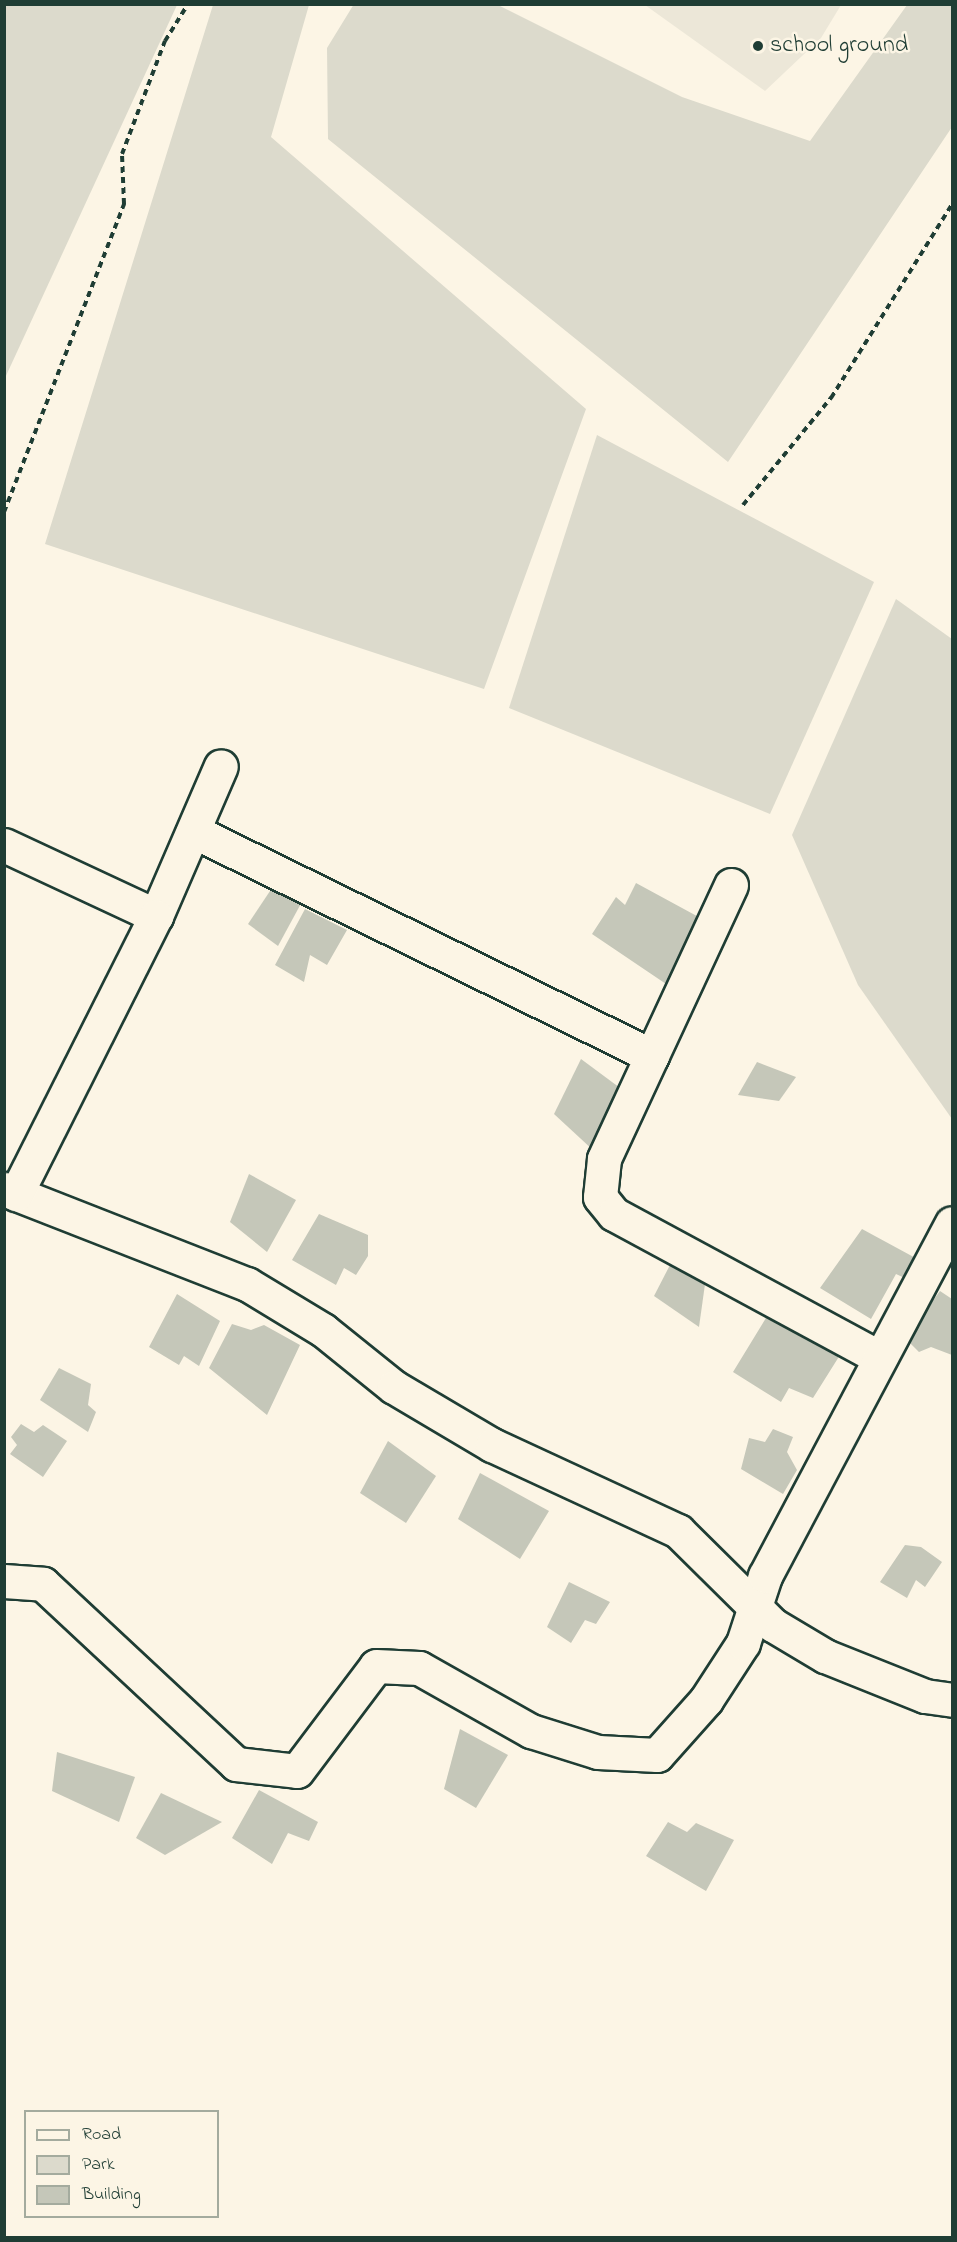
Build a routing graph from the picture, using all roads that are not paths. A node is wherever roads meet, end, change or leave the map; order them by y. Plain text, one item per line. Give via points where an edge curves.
1 (221, 766) dead end
2 (193, 831) junction
3 (4, 845) edge
4 (731, 885) dead end
5 (156, 916) junction
6 (651, 1056) junction
7 (10, 1192) edge
8 (952, 1223) edge
9 (880, 1358) junction
10 (4, 1581) edge
11 (754, 1609) junction
12 (939, 1698) edge

1 - 2 street
2 - 5 street
2 - 6 street
3 - 5 street
4 - 6 street
5 - 7 street
6 - 9 street via 604,1160 600,1197 614,1214
7 - 11 street via 247,1284 323,1330 394,1387 492,1445 678,1532
8 - 9 street
9 - 11 street via 765,1576
10 - 11 street via 43,1584 236,1764 297,1771 376,1666 419,1668 531,1731 587,1749 657,1755 706,1701 743,1643
11 - 12 street via 825,1656

